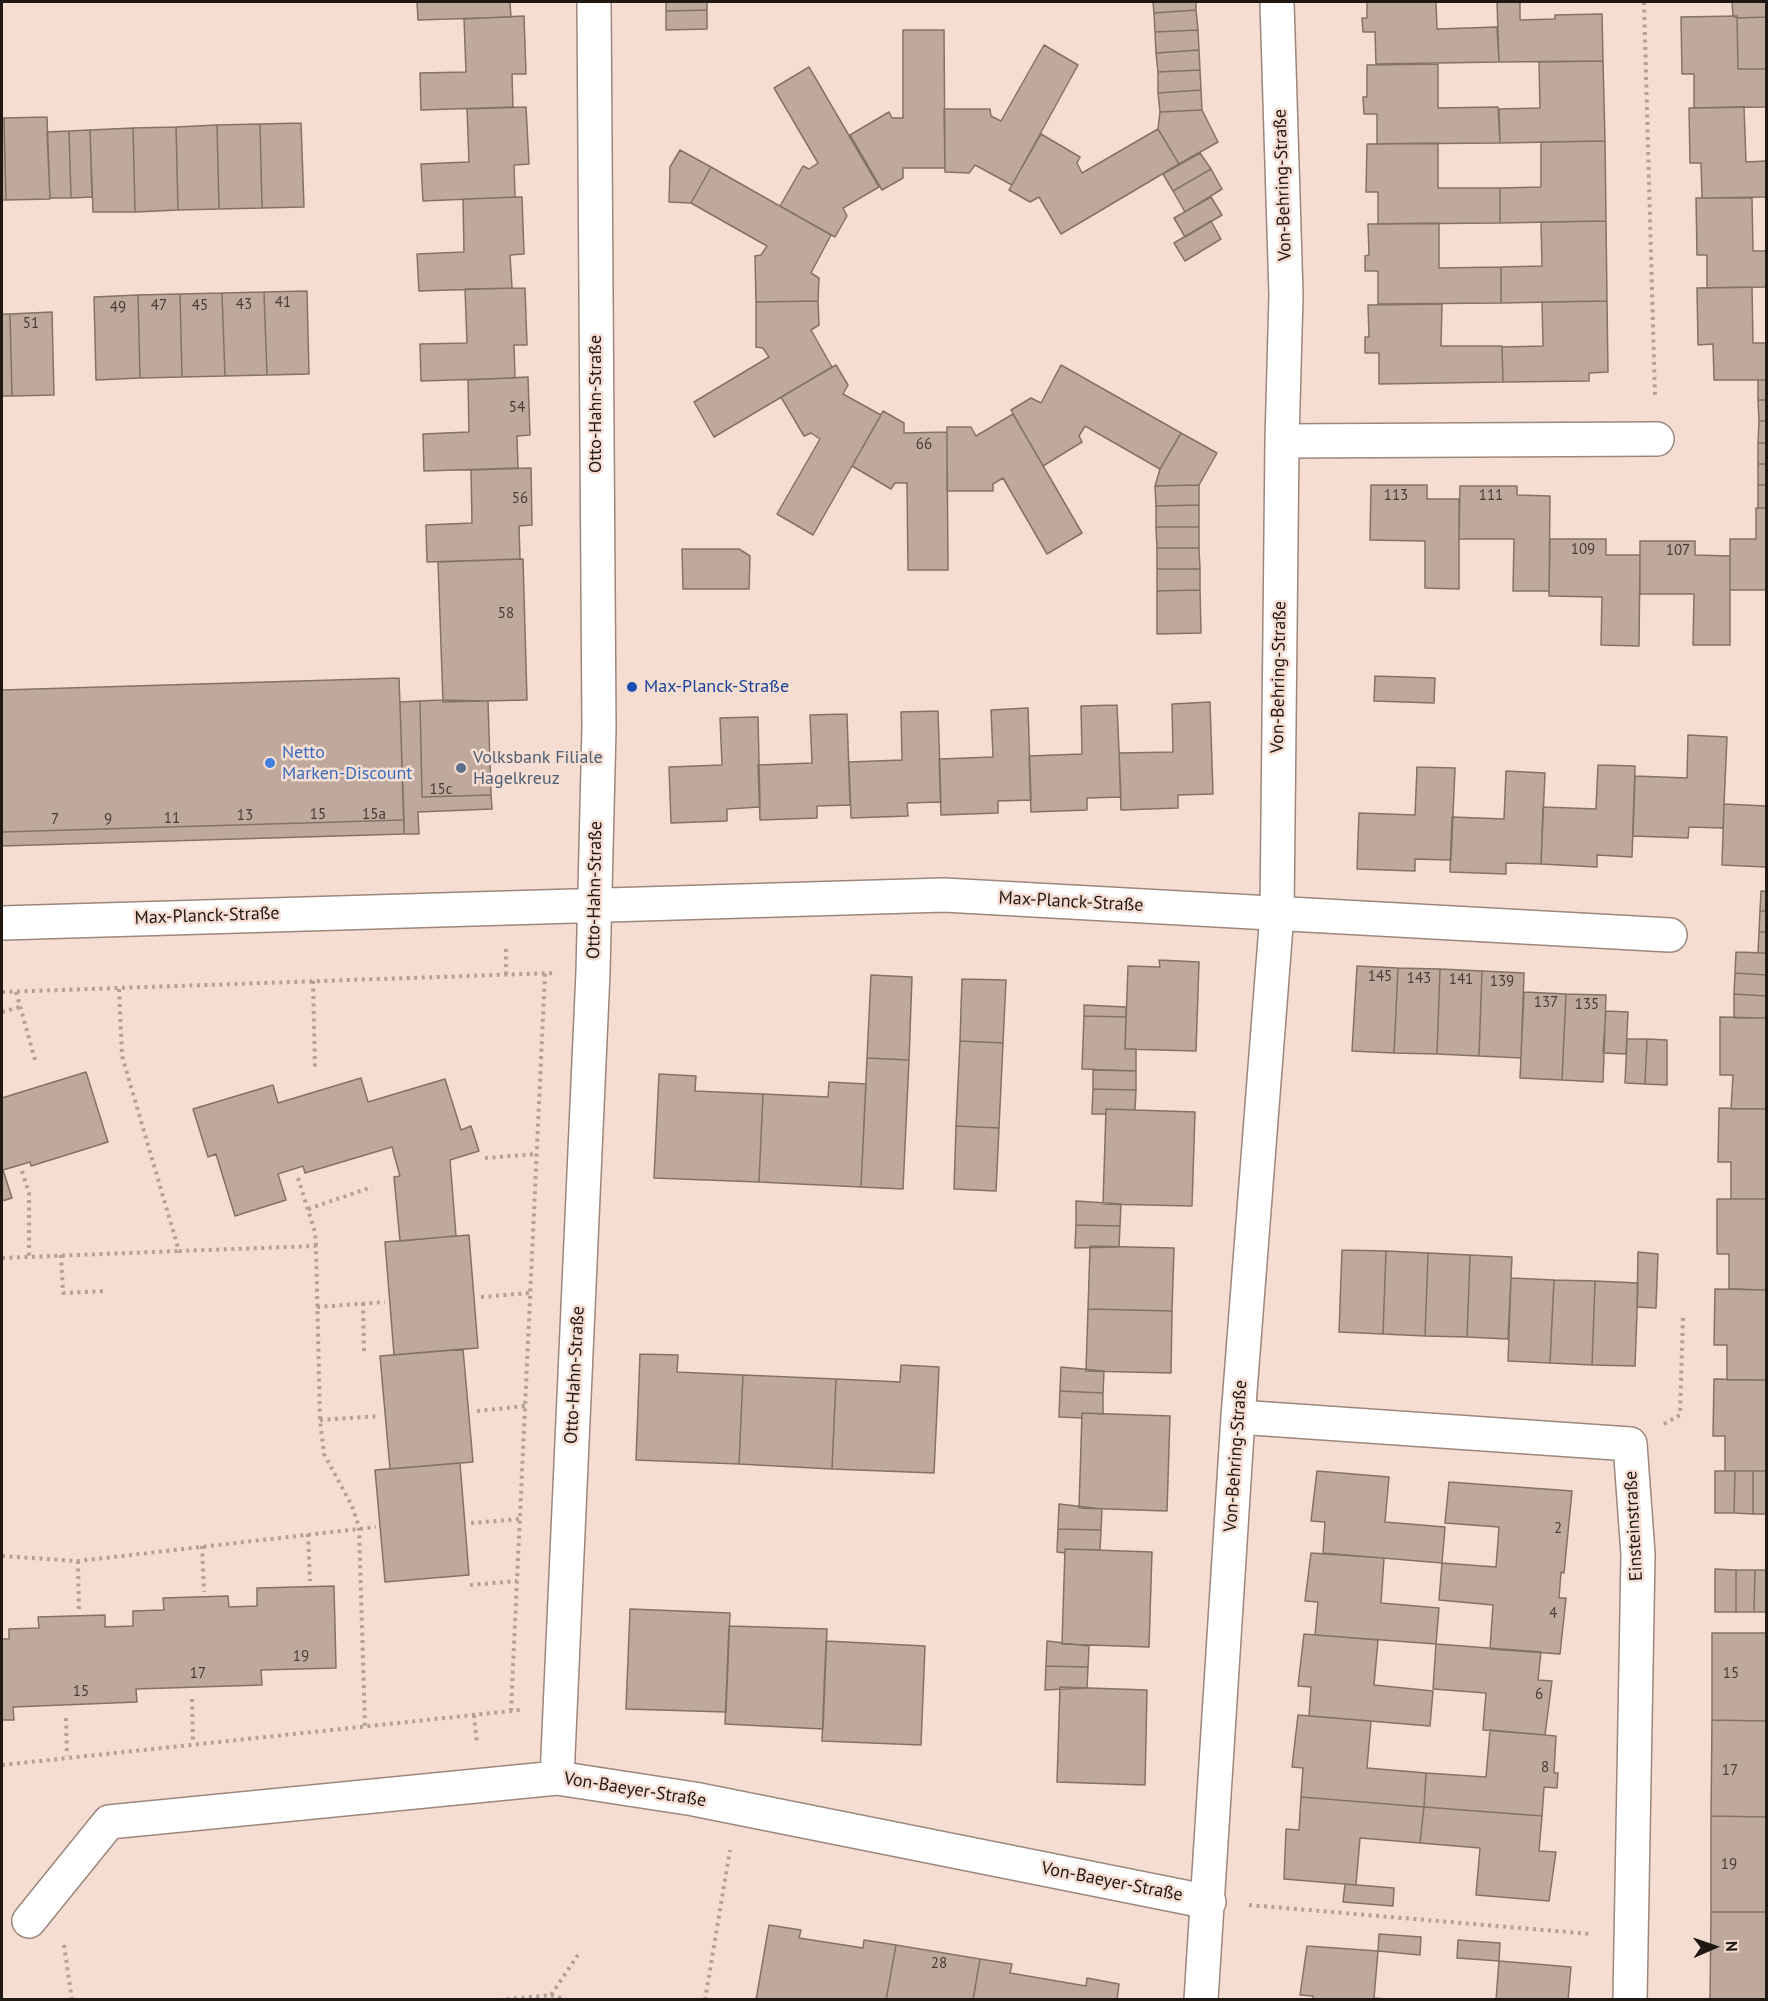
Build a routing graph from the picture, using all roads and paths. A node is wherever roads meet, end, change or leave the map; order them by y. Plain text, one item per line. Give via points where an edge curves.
1 (594, 2) edge
2 (1277, 2) edge
3 (1644, 2) edge
4 (1657, 439) joint
5 (1282, 441) junction
6 (594, 904) junction
7 (1277, 913) junction
8 (2, 923) edge
9 (1670, 935) dead end
10 (593, 972) junction
11 (545, 973) junction
12 (313, 981) junction
13 (119, 989) junction
14 (2, 992) edge
15 (16, 992) junction
16 (20, 1007) junction
17 (2, 1012) edge
18 (36, 1063) dead end
19 (315, 1068) dead end
20 (537, 1154) junction
21 (485, 1158) dead end
22 (22, 1171) dead end
23 (298, 1178) dead end
24 (372, 1187) dead end
25 (308, 1209) junction
26 (316, 1246) junction
27 (179, 1251) junction
28 (61, 1255) junction
29 (29, 1257) junction
30 (2, 1258) edge
31 (106, 1291) dead end
32 (530, 1293) junction
33 (481, 1297) dead end
34 (385, 1302) dead end
35 (363, 1303) junction
36 (317, 1307) junction
37 (1683, 1316) dead end
38 (364, 1352) dead end
39 (525, 1406) junction
40 (477, 1411) dead end
41 (380, 1416) dead end
42 (1238, 1417) junction
43 (320, 1420) junction
44 (1630, 1444) junction
45 (520, 1519) junction
46 (471, 1523) dead end
47 (358, 1527) junction
48 (376, 1527) dead end
49 (308, 1534) junction
50 (202, 1546) junction
51 (2, 1556) edge
52 (78, 1562) junction
53 (310, 1581) dead end
54 (517, 1581) junction
55 (470, 1585) dead end
56 (204, 1592) dead end
57 (79, 1611) dead end
58 (192, 1699) dead end
59 (561, 1705) junction
60 (511, 1711) junction
61 (66, 1718) dead end
62 (365, 1726) junction
63 (193, 1743) junction
64 (67, 1757) junction
65 (2, 1765) edge
66 (557, 1778) junction
67 (736, 1807) junction
68 (1209, 1902) junction
69 (29, 1921) dead end
70 (1631, 1937) junction
71 (580, 1952) dead end
72 (551, 1995) junction
73 (499, 2000) edge
74 (567, 2000) edge
75 (705, 2000) edge
76 (1201, 2000) edge
77 (1630, 2000) edge

1 - 6 street, Otto-Hahn-Straße via 599,728
2 - 5 street, Von-Behring-Straße via 1286,295
3 - 4 path
4 - 5 street
5 - 7 street, Von-Behring-Straße
6 - 7 street, Max-Planck-Straße via 944,895
6 - 8 street, Max-Planck-Straße
6 - 10 street, Otto-Hahn-Straße
7 - 9 street
7 - 42 street, Von-Behring-Straße
10 - 11 path
10 - 59 street, Otto-Hahn-Straße
11 - 12 path
11 - 20 path
12 - 13 path
12 - 19 path
13 - 15 path
13 - 27 path via 122,1056
14 - 15 path
15 - 16 path
16 - 17 path
16 - 18 path
20 - 21 path
20 - 32 path
22 - 29 path via 29,1193
23 - 25 path
24 - 25 path
25 - 26 path
26 - 27 path
26 - 36 path
27 - 28 path
28 - 29 path
28 - 31 path via 63,1293
29 - 30 path
32 - 33 path
32 - 39 path
34 - 35 path
35 - 36 path
35 - 38 path
36 - 43 path
37 - 44 path via 1680,1415
39 - 40 path
39 - 45 path
41 - 43 path
42 - 44 street, Einsteinstraße
42 - 68 street, Von-Behring-Straße
43 - 47 path via 324,1454 352,1506
44 - 70 street, Einsteinstraße via 1638,1554
45 - 46 path
45 - 54 path
47 - 48 path
47 - 49 path
47 - 62 path
49 - 50 path
49 - 53 path
50 - 52 path
50 - 56 path
51 - 52 path
52 - 57 path
54 - 55 path
54 - 60 path
58 - 63 path
59 - 60 path
59 - 66 street, Otto-Hahn-Straße
60 - 62 path
61 - 64 path
62 - 63 path
63 - 64 path
64 - 65 path
66 - 67 street, Von-Baeyer-Straße
66 - 69 street, Von-Baeyer-Straße via 109,1822
67 - 68 street, Von-Baeyer-Straße
67 - 75 path
68 - 70 path
68 - 76 street, Von-Behring-Straße
70 - 77 street, Einsteinstraße
71 - 72 path
72 - 73 path
72 - 74 path

